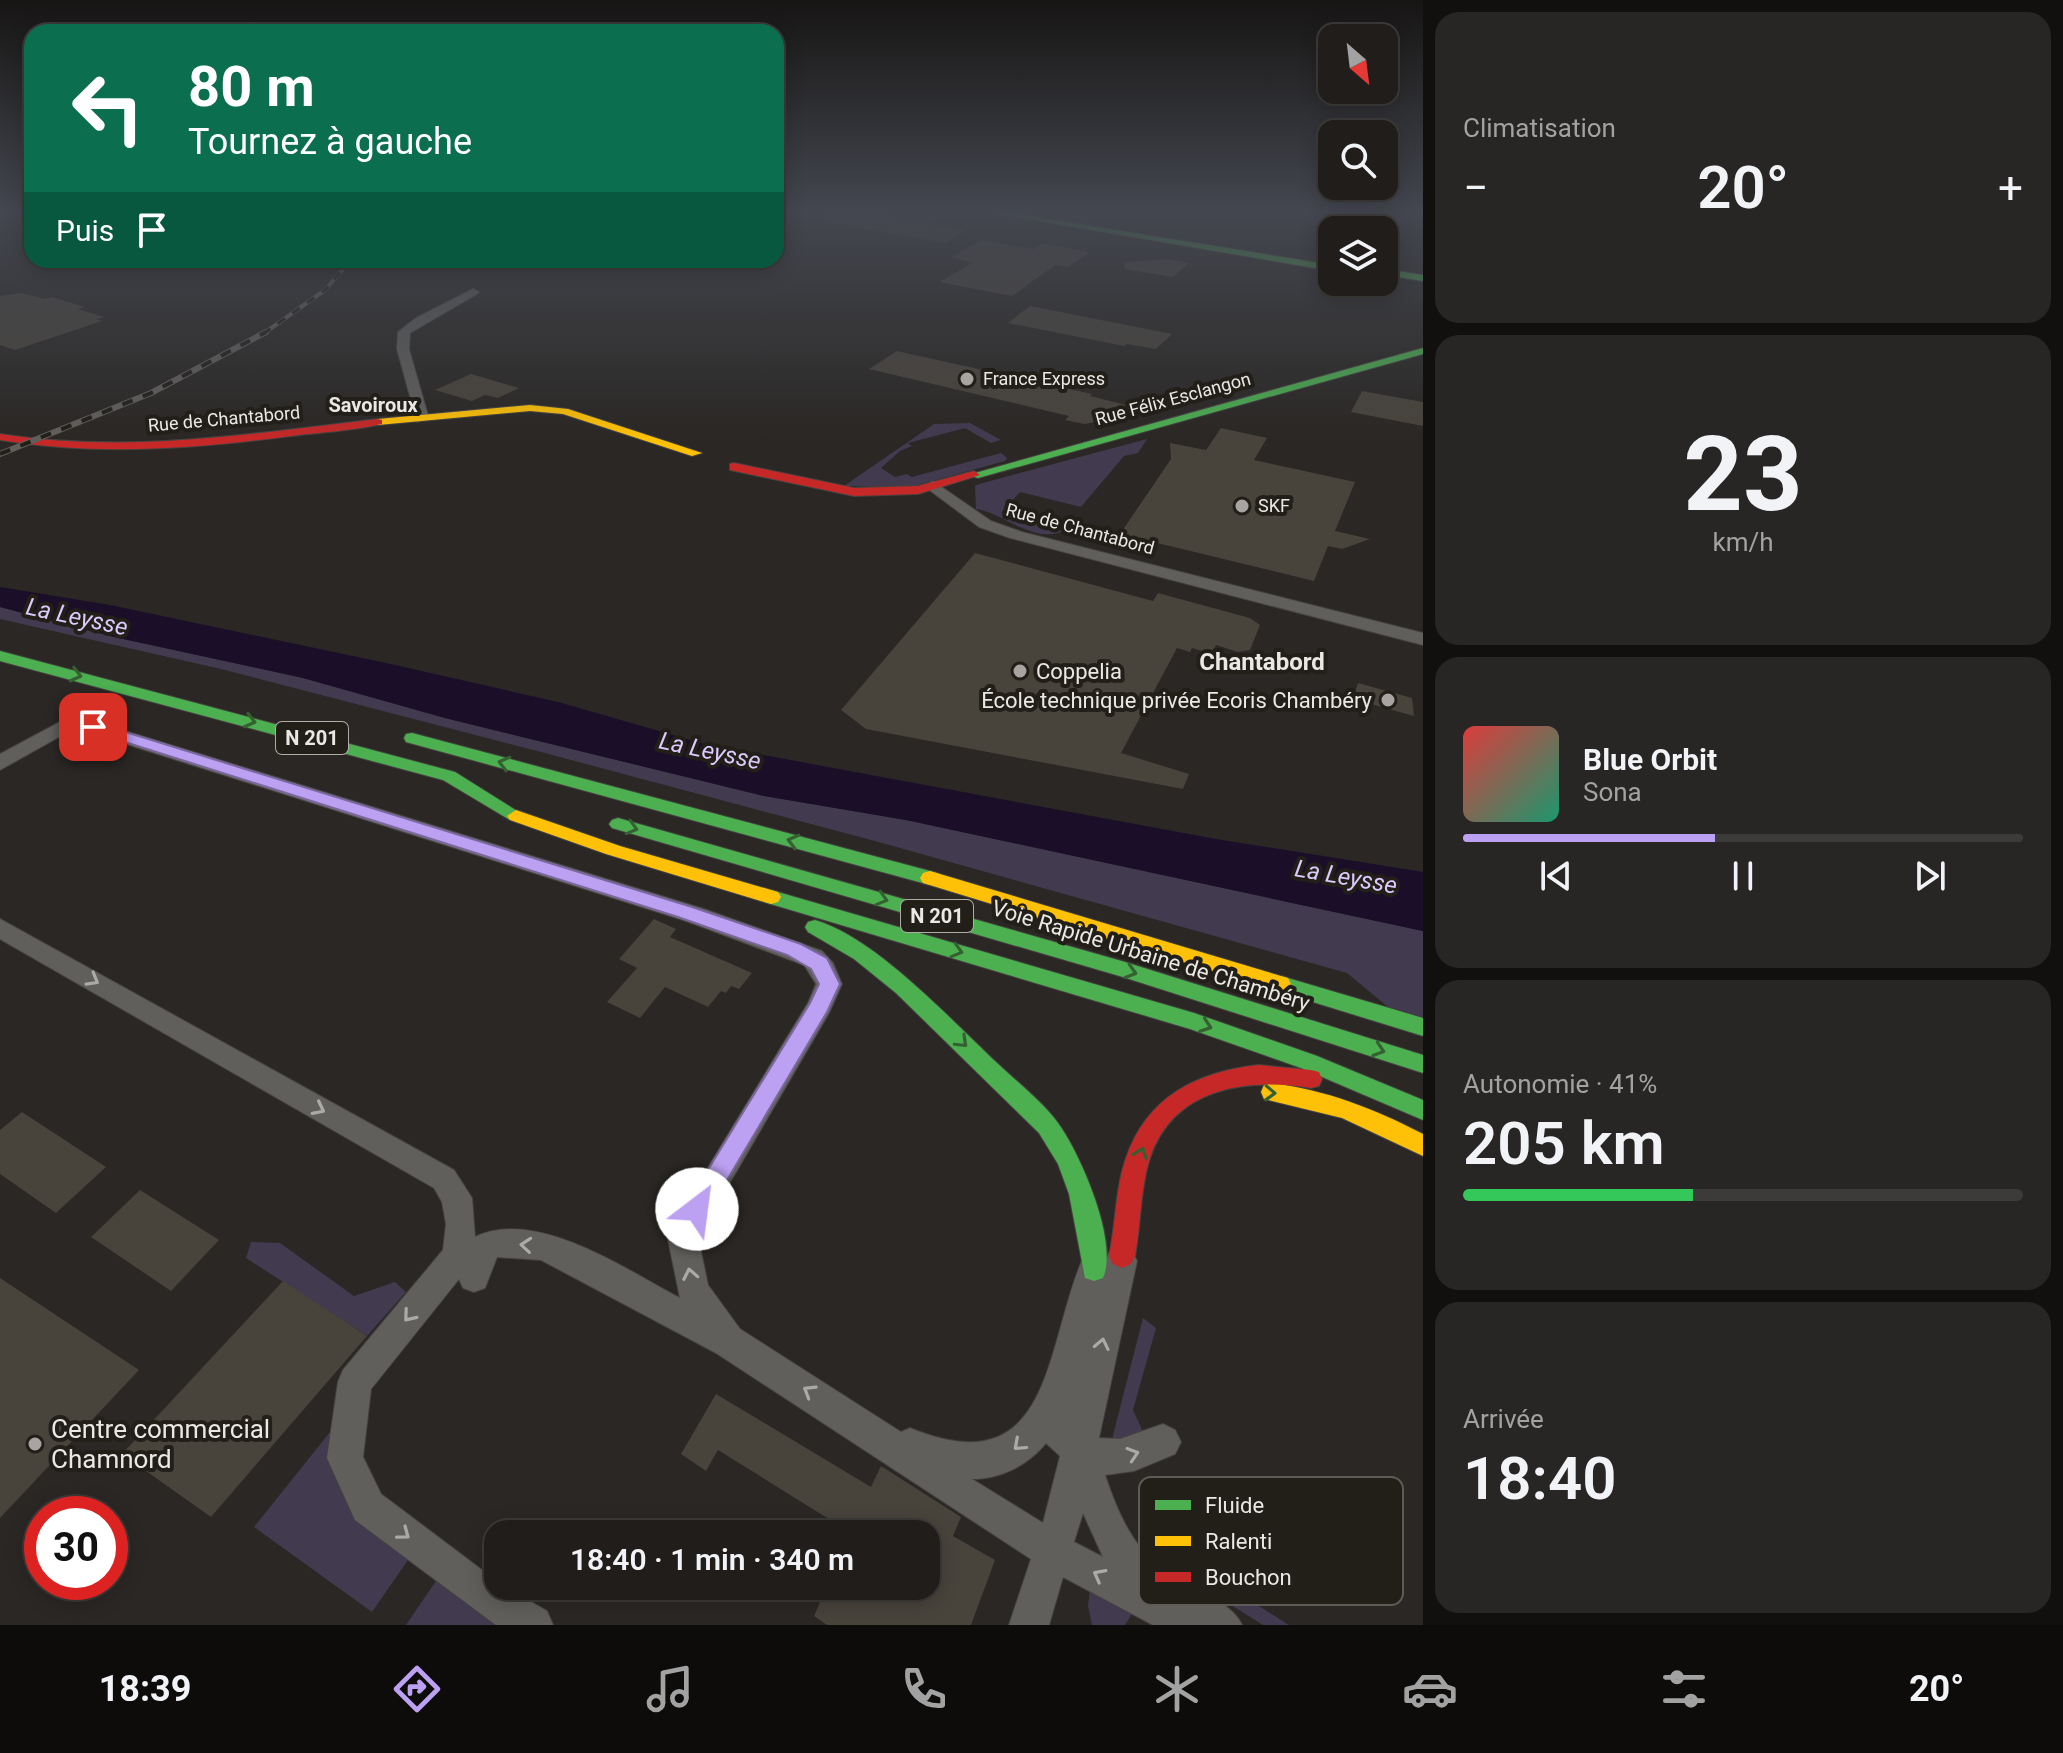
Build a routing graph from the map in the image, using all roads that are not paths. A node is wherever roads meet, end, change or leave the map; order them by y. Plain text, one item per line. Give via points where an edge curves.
1 (473, 292) dead end
2 (1423, 351) edge
3 (422, 419) junction
4 (0, 437) edge
5 (933, 486) junction
6 (1423, 639) edge
7 (0, 656) edge
8 (396, 734) dead end
9 (0, 763) edge
10 (449, 776) junction
11 (525, 798) dead end
12 (602, 819) dead end
13 (977, 891) junction
14 (801, 908) junction
15 (0, 928) edge
16 (1233, 950) dead end
17 (1423, 1027) edge
18 (1423, 1064) edge
19 (1215, 1096) junction
20 (1423, 1111) edge
21 (1423, 1146) edge
22 (1157, 1167) dead end
23 (1129, 1203) junction
24 (1108, 1262) junction
25 (474, 1277) dead end
26 (728, 1341) junction
27 (1071, 1355) junction
28 (843, 1413) junction
29 (1163, 1442) dead end
30 (1080, 1450) junction
31 (1053, 1551) junction
32 (1139, 1574) edge
33 (1139, 1602) edge
34 (1144, 1605) edge
35 (1187, 1605) edge
36 (1175, 1623) edge
37 (533, 1625) edge
38 (1029, 1625) edge
39 (1222, 1625) edge

1 - 3 street via 404,332 403,349
2 - 5 main road, Rue Félix Esclangon
3 - 4 main road, Rue de Chantabord via 165,446 80,448
3 - 5 main road, Rue de Chantabord via 548,409 663,440 714,462 854,492
5 - 6 street, Rue de Chantabord via 982,522 1007,533
7 -> 10 main road, N 201
13 -> 8 main road, Voie Rapide Urbaine de Chambéry / N 201
26 -> 9 street via 693,1291 682,1235 820,1006 828,977 813,958 685,912 73,721
10 - 11 main road, N 201
10 - 14 main road via 518,817
12 -> 18 main road, Voie Rapide Urbaine de Chambéry / N 201 via 1111,966
13 - 16 main road
13 - 17 main road, Voie Rapide Urbaine de Chambéry / N 201
14 -> 20 main road via 1194,1022 1309,1062
14 -> 24 main road via 814,926 859,951 915,997 1050,1131 1064,1151
15 -> 37 street via 444,1179 457,1198 458,1256 355,1382 345,1458 368,1507 492,1601
19 - 20 main road via 1253,1073 1302,1076
19 -> 21 main road via 1255,1092 1315,1098 1364,1115
23 -> 19 main road via 1136,1167 1153,1127 1184,1093 1202,1082
22 - 23 main road
23 - 24 main road
24 - 27 street
30 -> 24 street
26 -> 25 street via 543,1246 487,1246
28 -> 26 street
27 -> 28 street via 1036,1428 1014,1453 991,1459 939,1460
27 - 30 street via 1057,1429
28 - 31 street
30 -> 29 street via 1119,1459
30 - 31 street
30 - 32 street via 1103,1518
33 -> 31 street
31 - 38 street
36 -> 34 street
35 - 39 street

